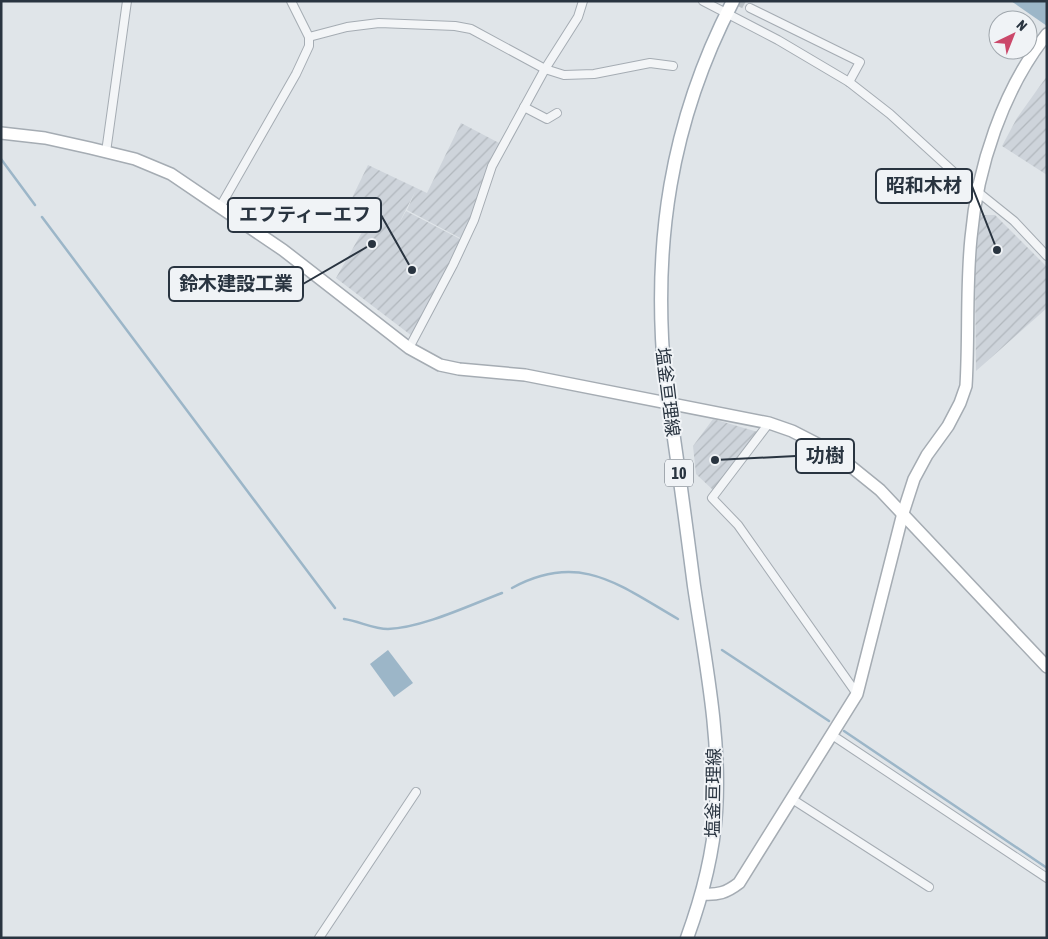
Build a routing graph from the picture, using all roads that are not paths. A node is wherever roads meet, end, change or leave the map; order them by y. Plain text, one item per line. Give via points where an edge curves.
1 (127, 1) edge
2 (291, 1) edge
3 (583, 1) edge
4 (703, 1) edge
5 (733, 1) edge
6 (750, 8) tunnel mouth
7 (726, 14) junction
8 (1044, 37) edge
9 (309, 38) junction
10 (673, 66) dead end
11 (544, 69) junction
12 (849, 82) junction
13 (524, 107) junction
14 (557, 113) dead end
15 (1, 133) edge
16 (106, 152) junction
17 (979, 194) junction
18 (220, 207) junction
19 (1047, 256) edge
20 (409, 348) junction
21 (669, 402) junction
22 (769, 423) junction
23 (903, 513) junction
24 (1047, 668) edge
25 (857, 694) junction
26 (832, 735) junction
27 (416, 792) dead end
28 (792, 799) junction
29 (1047, 878) edge
30 (929, 887) dead end
31 (702, 894) junction
32 (319, 938) edge
33 (687, 938) edge

1 - 16 street
2 - 9 street
3 - 11 street via 578,17
4 - 7 street
5 - 7 main road, 塩釜亘理線 / 10
6 - 12 street via 860,62
7 - 12 street
7 - 21 main road, 塩釜亘理線 / 10 via 703,65 679,138 669,189 662,238 660,297 661,342
8 - 17 street via 1003,111 990,146
9 - 11 street via 347,27 379,23 455,26 471,29
9 - 18 street via 309,46 296,74
10 - 11 street via 650,63 594,74 564,75
11 - 13 street
12 - 17 street via 890,114
13 - 14 street via 547,119
13 - 20 street via 492,166 474,220 453,265
15 - 16 street via 45,138
16 - 18 street via 155,166
17 - 19 street via 1014,221
17 - 23 street via 970,245 966,386 948,426 914,478
18 - 20 street via 283,250
20 - 21 street via 450,368 525,375
21 - 22 street
21 - 31 main road, 塩釜亘理線 / 10 via 716,762 716,813
22 - 23 street via 833,452 860,472
22 - 25 street via 712,498 738,525
23 - 24 street
23 - 25 street
25 - 26 street
26 - 28 street
26 - 29 street
27 - 32 street
28 - 30 street
28 - 31 street via 739,883 727,892
31 - 33 main road, 塩釜亘理線 / 10

